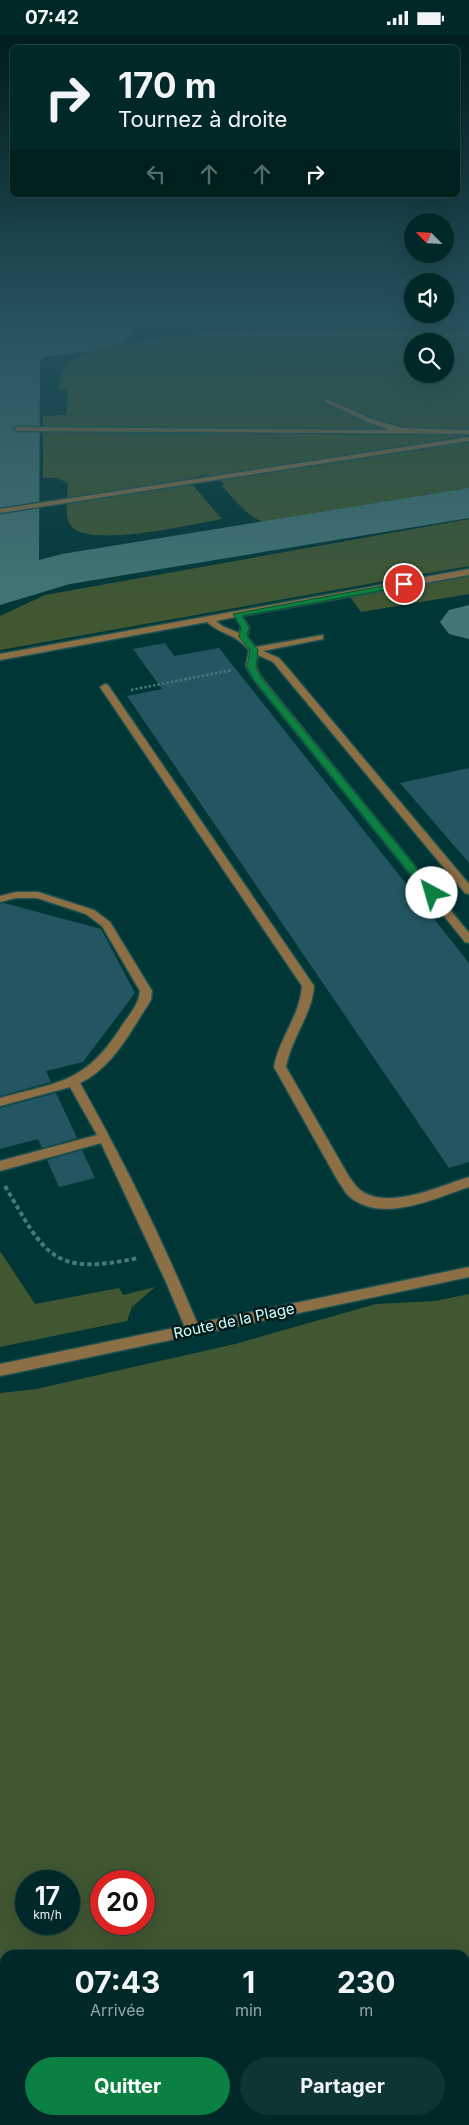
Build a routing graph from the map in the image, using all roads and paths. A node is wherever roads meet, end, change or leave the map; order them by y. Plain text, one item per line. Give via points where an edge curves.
1 (363, 419) edge
2 (18, 429) dead end
3 (413, 432) junction
4 (469, 432) edge
5 (469, 439) edge
6 (0, 511) edge
7 (469, 572) edge
8 (237, 614) junction
9 (209, 619) junction
10 (243, 637) junction
11 (320, 637) dead end
12 (254, 650) junction
13 (0, 657) edge
14 (251, 667) junction
15 (108, 690) joint
16 (469, 891) edge
17 (0, 899) edge
18 (469, 939) edge
19 (73, 1081) junction
20 (0, 1102) edge
21 (103, 1138) junction
22 (0, 1166) edge
23 (469, 1182) edge
24 (5, 1185) dead end
25 (160, 1253) junction
26 (469, 1272) edge
27 (193, 1330) junction
28 (0, 1370) edge

1 - 3 street
2 - 3 street
3 - 4 street
5 - 6 street
7 - 8 street
8 - 9 street
8 - 10 street via 245,627
9 - 10 street via 219,628
9 - 13 street
10 - 12 street
11 - 12 street
12 - 14 street
12 - 16 street via 276,659
14 - 15 path
14 - 18 street
15 - 23 street via 308,986 309,998 281,1051 280,1067 343,1179 356,1194 375,1203 394,1204
17 - 19 street via 38,895 90,912 106,924 146,991 145,1000 103,1061
19 - 20 street
19 - 21 street
21 - 22 street
21 - 25 street
24 - 25 path via 38,1241 49,1253 66,1263 109,1266
25 - 27 street
26 - 27 street, Route de la Plage
27 - 28 street, Route de la Plage

